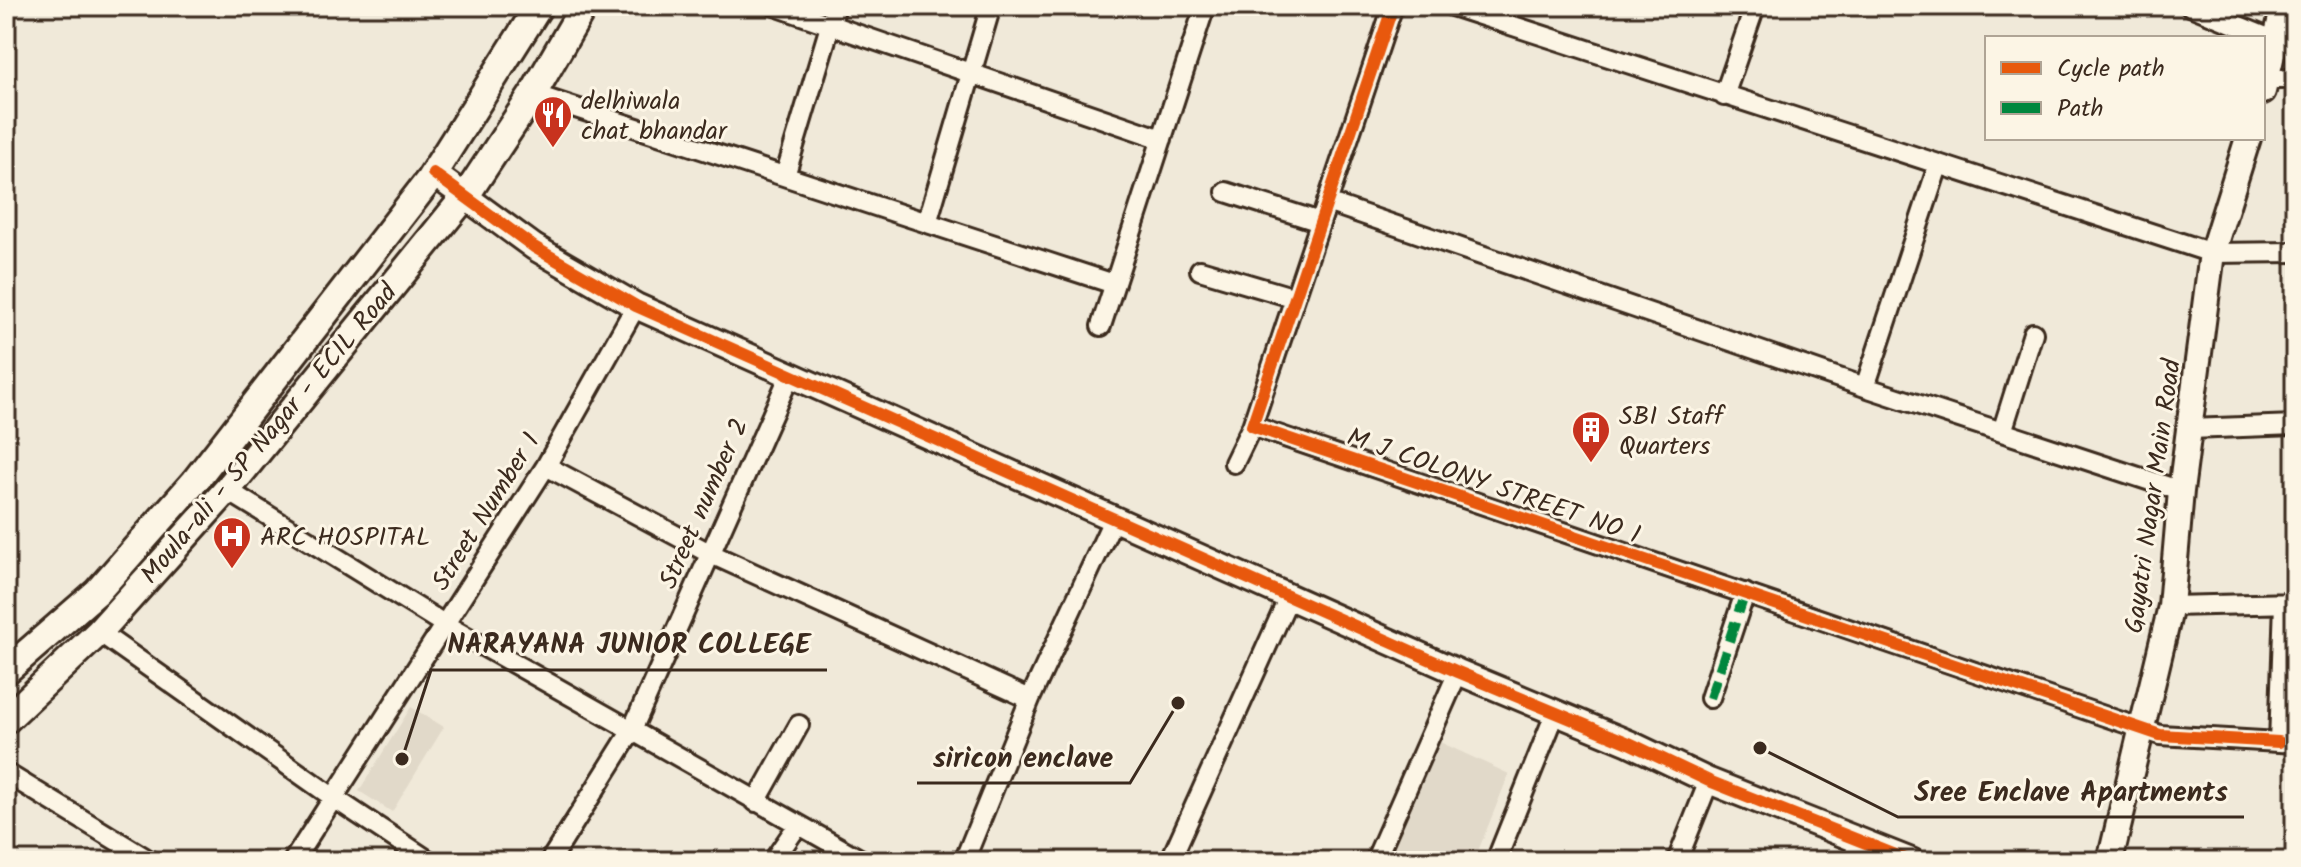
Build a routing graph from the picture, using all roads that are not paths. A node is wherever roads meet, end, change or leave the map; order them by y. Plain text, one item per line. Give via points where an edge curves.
1 (539, 6) edge
2 (584, 6) edge
3 (775, 6) edge
4 (836, 6) edge
5 (991, 6) edge
6 (1205, 6) edge
7 (1393, 6) edge
8 (1452, 6) edge
9 (1755, 6) edge
10 (2190, 6) edge
11 (2284, 6) edge
12 (829, 25) junction
13 (2264, 36) edge
14 (2265, 37) edge
15 (2276, 41) junction
16 (970, 71) junction
17 (2295, 79) edge
18 (2265, 85) edge
19 (533, 94) junction
20 (1724, 96) junction
21 (1162, 139) junction
22 (2247, 140) edge
23 (1938, 166) junction
24 (433, 173) junction
25 (785, 176) junction
26 (1226, 192) dead end
27 (467, 194) junction
28 (1327, 202) junction
29 (1320, 222) junction
30 (927, 223) junction
31 (2295, 252) edge
32 (2212, 253) junction
33 (1200, 270) dead end
34 (1114, 284) junction
35 (1295, 298) junction
36 (636, 306) junction
37 (1101, 326) dead end
38 (2033, 333) dead end
39 (789, 377) junction
40 (1865, 387) junction
41 (2295, 425) edge
42 (1252, 426) junction
43 (2190, 429) junction
44 (2002, 432) junction
45 (1234, 463) dead end
46 (546, 466) junction
47 (227, 490) junction
48 (2181, 491) junction
49 (1114, 518) junction
50 (709, 553) junction
51 (1745, 593) junction
52 (1289, 597) junction
53 (2290, 603) edge
54 (2171, 606) junction
55 (444, 624) junction
56 (99, 632) junction
57 (6, 671) edge
58 (1458, 672) junction
59 (1710, 698) dead end
60 (1030, 699) junction
61 (1555, 714) junction
62 (6, 720) edge
63 (799, 725) dead end
64 (2140, 728) junction
65 (631, 732) junction
66 (2287, 743) edge
67 (6, 773) edge
68 (1709, 781) junction
69 (334, 798) junction
70 (756, 802) junction
71 (798, 825) junction
72 (1856, 850) edge
73 (966, 857) edge
74 (150, 861) edge
75 (293, 861) edge
76 (429, 861) edge
77 (550, 861) edge
78 (773, 861) edge
79 (863, 861) edge
80 (987, 861) edge
81 (1170, 861) edge
82 (1375, 861) edge
83 (1496, 861) edge
84 (1677, 861) edge
85 (1911, 861) edge
86 (2110, 861) edge

1 - 24 main road, Moula-ali - SP Nagar - ECIL Road
2 - 19 main road, Moula-ali - SP Nagar - ECIL Road
3 - 12 street
4 - 12 street
5 - 16 street
6 - 21 street
7 - 28 street
8 - 20 street
9 - 20 street
10 - 13 street
11 - 15 street
12 - 16 street
12 - 25 street
14 - 15 street
15 - 18 street
16 - 21 street
16 - 30 street
17 - 18 street
19 - 25 street
19 - 27 main road, Moula-ali - SP Nagar - ECIL Road
20 - 23 street
21 - 34 street
22 - 32 street, Gayatri Nagar Main Road
23 - 32 street
23 - 40 street
24 - 27 street
24 - 57 main road, Moula-ali - SP Nagar - ECIL Road via 163,519 97,592
25 - 30 street
26 - 29 street
27 - 36 street via 534,247
27 - 47 main road, Moula-ali - SP Nagar - ECIL Road
28 - 29 street
28 - 40 street
29 - 35 street
30 - 34 street
31 - 32 street
32 - 43 street, Gayatri Nagar Main Road
33 - 35 street
34 - 37 street
35 - 42 street
36 - 39 street
36 - 46 street, Street Number 1
38 - 44 street
39 - 49 street
39 - 50 street, Street number 2
40 - 44 street
41 - 43 street
42 - 45 street
42 - 51 street, M J COLONY STREET NO 1
43 - 48 street, Gayatri Nagar Main Road
44 - 48 street
46 - 50 street
46 - 55 street, Street Number 1
47 - 55 street
47 - 56 main road, Moula-ali - SP Nagar - ECIL Road
48 - 54 street, Gayatri Nagar Main Road
49 - 52 street
49 - 60 street
50 - 60 street
50 - 65 street, Street number 2
51 - 59 street
51 - 64 street, M J COLONY STREET NO 1
52 - 58 street
52 - 81 street
53 - 54 street
53 - 66 street
54 - 64 street, Gayatri Nagar Main Road
55 - 65 street
55 - 69 street, Street Number 1
56 - 62 main road, Moula-ali - SP Nagar - ECIL Road
56 - 69 street
58 - 61 street
58 - 82 street
60 - 73 street
61 - 68 street
61 - 83 street
63 - 70 street
64 - 66 street, M J COLONY STREET NO 1 via 2179,737
64 - 86 street, Gayatri Nagar Main Road
65 - 70 street
65 - 77 street, Street number 2
67 - 74 street
68 - 72 street
68 - 84 street
69 - 75 street, Street Number 1
69 - 76 street
70 - 71 street
71 - 78 street
71 - 79 street
72 - 85 street
73 - 80 street

